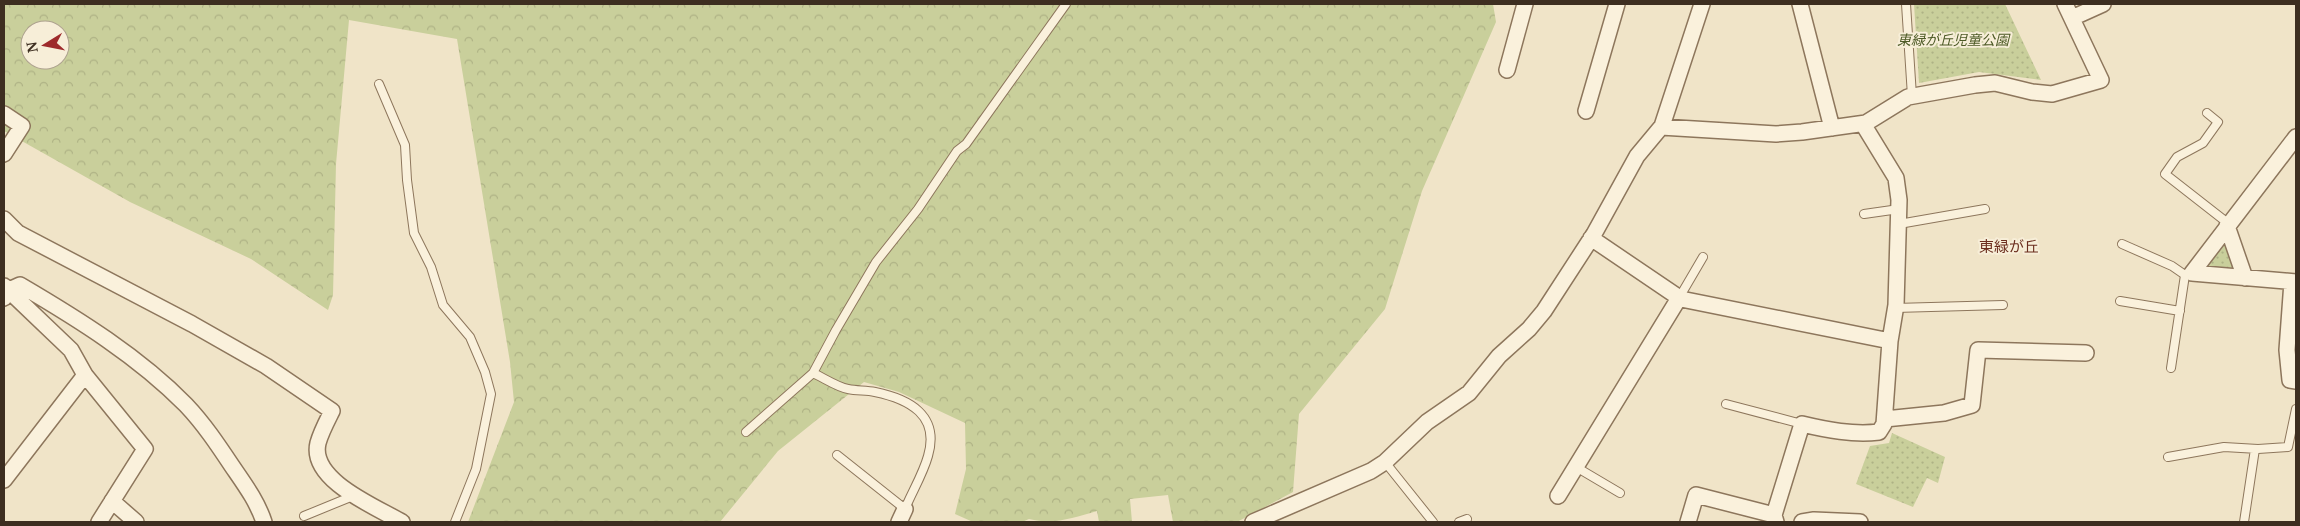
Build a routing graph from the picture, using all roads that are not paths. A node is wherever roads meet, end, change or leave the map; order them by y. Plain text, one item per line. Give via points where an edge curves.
1 (1066, 4) edge
2 (1525, 4) edge
3 (1617, 4) edge
4 (1800, 4) edge
5 (1906, 4) edge
6 (2065, 4) edge
7 (2103, 4) edge
8 (1704, 6) edge
9 (2072, 18) junction
10 (1507, 70) dead end
11 (379, 84) dead end
12 (1912, 96) junction
13 (1586, 111) dead end
14 (2207, 113) dead end
15 (4, 114) edge
16 (1863, 124) junction
17 (1660, 127) junction
18 (1832, 128) junction
19 (2296, 138) edge
20 (4, 154) edge
21 (1985, 209) dead end
22 (1864, 214) dead end
23 (1899, 216) junction
24 (4, 218) edge
25 (2228, 225) junction
26 (1592, 238) junction
27 (2122, 244) dead end
28 (1703, 257) dead end
29 (2188, 274) junction
30 (2245, 278) junction
31 (2295, 282) edge
32 (6, 292) edge
33 (1679, 298) junction
34 (2120, 301) dead end
35 (2003, 305) dead end
36 (1895, 308) junction
37 (2180, 310) junction
38 (1890, 341) junction
39 (2086, 353) dead end
40 (2171, 368) dead end
41 (813, 373) junction
42 (85, 375) junction
43 (2296, 381) edge
44 (1726, 404) dead end
45 (2296, 409) edge
46 (1885, 419) junction
47 (1802, 424) junction
48 (746, 432) dead end
49 (2256, 449) junction
50 (837, 455) dead end
51 (2168, 457) dead end
52 (1385, 462) junction
53 (1576, 467) junction
54 (4, 480) edge
55 (1620, 493) dead end
56 (355, 495) junction
57 (1558, 496) dead end
58 (112, 501) junction
59 (304, 516) dead end
60 (902, 516) edge
61 (1775, 518) edge
62 (1467, 519) dead end
63 (99, 522) edge
64 (136, 522) edge
65 (264, 522) edge
66 (402, 522) edge
67 (455, 522) edge
68 (1253, 522) edge
69 (1433, 522) edge
70 (1459, 522) edge
71 (1688, 522) edge
72 (1802, 522) edge
73 (1860, 522) edge
74 (2244, 522) edge

1 - 41 lane via 966,144 957,151 918,210 876,262
2 - 10 street
3 - 13 street
4 - 18 street
5 - 12 lane
6 - 9 street
7 - 9 street
8 - 17 street
9 - 12 street via 2101,80 2052,94 1995,83
11 - 67 lane via 405,145 414,233 431,267 443,305 470,337 491,394 476,469
12 - 16 street
14 - 25 lane via 2218,122 2203,143 2177,157 2165,174
15 - 20 street via 22,126
16 - 18 street
16 - 23 street via 1896,178
17 - 18 street via 1776,134
17 - 26 street via 1637,156
19 - 25 street
21 - 23 lane
22 - 23 lane
23 - 36 street
24 - 56 street via 18,233 192,324 266,366 332,411 318,444 320,462 330,479
25 - 29 street
25 - 30 street
26 - 33 street
26 - 52 street via 1529,329 1499,356 1469,393 1427,422
27 - 29 lane
28 - 33 lane
29 - 30 street
29 - 37 lane
30 - 31 street
31 - 43 street via 2287,350 2290,380
32 - 42 street via 71,350
32 - 65 street via 20,285 52,305 135,361 186,405 210,432 258,504
33 - 38 street
33 - 53 street
34 - 37 lane
35 - 36 lane
36 - 38 street
37 - 40 lane
38 - 46 street
39 - 46 street via 1978,350 1972,405 1944,413
41 - 48 lane
41 - 60 lane via 846,389 899,399 916,407 928,423 928,455
42 - 54 street
42 - 58 street via 145,449
44 - 47 lane
45 - 49 lane via 2288,447
46 - 47 street via 1879,432 1863,434
47 - 61 street
49 - 51 lane via 2224,446
49 - 74 lane
50 - 60 lane
52 - 68 street via 1372,471
52 - 69 lane
53 - 55 lane
53 - 57 street
56 - 59 lane
56 - 66 street
58 - 63 street
58 - 64 street
61 - 71 street via 1696,495
62 - 70 lane
72 - 73 street

